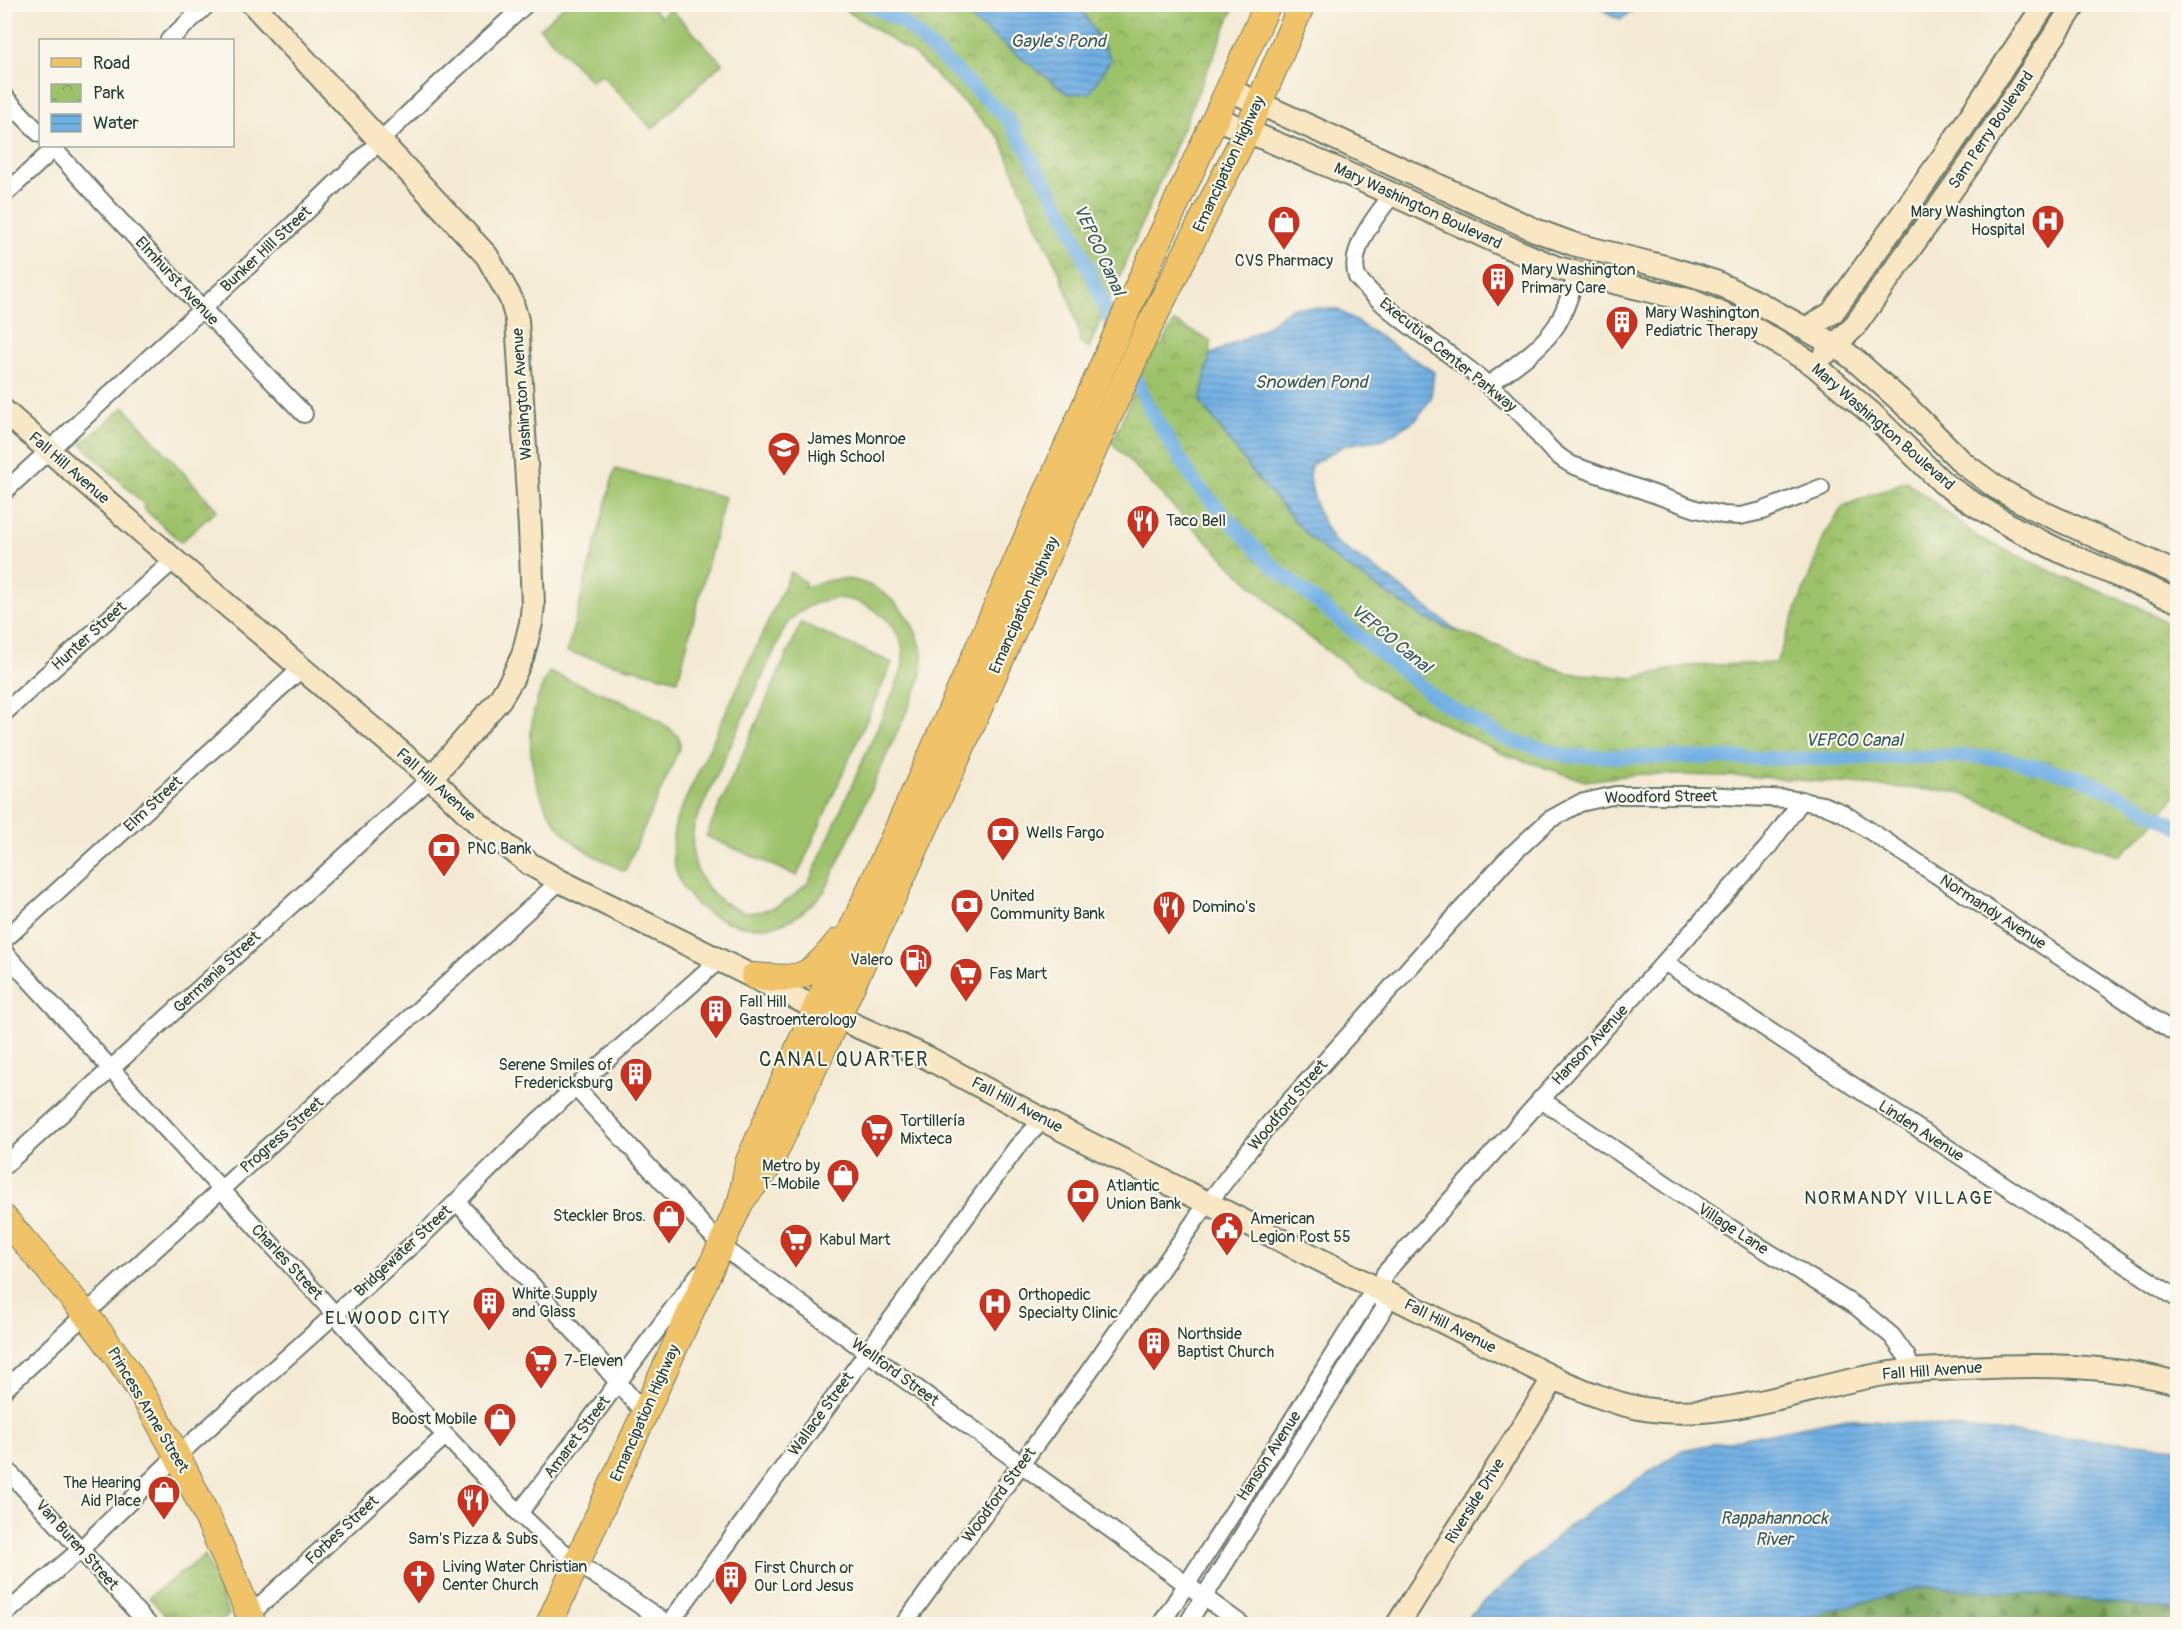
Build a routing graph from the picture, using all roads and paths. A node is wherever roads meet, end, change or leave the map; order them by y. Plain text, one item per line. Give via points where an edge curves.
1 (208, 4) edge
2 (253, 4) edge
3 (526, 4) edge
4 (1268, 4) edge
5 (1302, 4) edge
6 (2045, 4) edge
7 (2075, 4) edge
8 (170, 39) edge
9 (1230, 90) junction
10 (4, 96) edge
11 (1258, 104) junction
12 (1216, 118) junction
13 (1247, 131) junction
14 (39, 133) edge
15 (381, 141) junction
16 (53, 147) edge
17 (55, 147) edge
18 (4, 195) edge
19 (1392, 195) junction
20 (1577, 274) junction
21 (202, 308) junction
22 (1806, 329) junction
23 (1835, 345) junction
24 (1813, 364) junction
25 (1489, 386) junction
26 (4, 411) edge
27 (304, 414) dead end
28 (50, 451) junction
29 (1821, 488) dead end
30 (4, 492) edge
31 (174, 560) junction
32 (2178, 574) edge
33 (2178, 601) edge
34 (302, 668) junction
35 (4, 712) edge
36 (431, 778) junction
37 (1802, 801) junction
38 (560, 881) junction
39 (857, 919) junction
40 (4, 940) edge
41 (4, 952) edge
42 (720, 959) junction
43 (1666, 963) junction
44 (754, 976) junction
45 (826, 1012) junction
46 (2178, 1035) edge
47 (112, 1070) junction
48 (576, 1088) junction
49 (1540, 1099) junction
50 (1042, 1120) junction
51 (4, 1166) edge
52 (222, 1191) junction
53 (457, 1202) junction
54 (1209, 1203) junction
55 (4, 1218) edge
56 (721, 1245) junction
57 (1379, 1290) junction
58 (2178, 1299) edge
59 (86, 1314) junction
60 (334, 1314) junction
61 (867, 1351) junction
62 (1911, 1371) junction
63 (1554, 1378) junction
64 (617, 1382) junction
65 (2178, 1383) edge
66 (4, 1390) edge
67 (645, 1414) junction
68 (445, 1436) junction
69 (178, 1455) junction
70 (1021, 1464) junction
71 (4, 1467) edge
72 (519, 1513) junction
73 (80, 1550) junction
74 (577, 1563) junction
75 (1187, 1584) junction
76 (1204, 1597) junction
77 (4, 1615) edge
78 (248, 1621) edge
79 (148, 1624) edge
80 (549, 1624) edge
81 (668, 1624) edge
82 (904, 1624) edge
83 (1161, 1624) edge
84 (1187, 1624) edge
85 (1241, 1624) edge
86 (1398, 1624) edge

1 - 8 street
2 - 15 street, Washington Avenue
3 - 15 street, Bunker Hill Street
4 - 9 main road, Emancipation Highway
5 - 11 main road, Emancipation Highway
6 - 22 street, Sam Perry Boulevard via 1832,313
7 - 23 street, Sam Perry Boulevard via 1970,165 1854,327
9 - 11 street, Mary Washington Boulevard
9 - 12 main road, Emancipation Highway
10 - 14 street
11 - 13 main road, Emancipation Highway
11 - 22 street, Mary Washington Boulevard via 1535,230 1715,282
12 - 13 street, Mary Washington Boulevard
12 - 39 main road, Emancipation Highway
13 - 19 street, Mary Washington Boulevard
13 - 45 main road, Emancipation Highway via 1147,331 880,926
15 - 21 street, Bunker Hill Street
15 - 36 street, Washington Avenue via 488,256 511,299 519,338 531,623 523,655 500,699
16 - 18 street
17 - 21 street, Elmhurst Avenue
19 - 20 street, Mary Washington Boulevard via 1508,248
19 - 25 street, Executive Center Parkway via 1369,226 1355,260 1357,277 1407,323
20 - 24 street, Mary Washington Boulevard via 1692,301 1750,326
20 - 25 street via 1565,309 1550,334
21 - 27 street, Elmhurst Avenue
21 - 28 street, Bunker Hill Street
22 - 23 street, Mary Washington Boulevard
23 - 24 street, Sam Perry Boulevard
23 - 32 street, Mary Washington Boulevard via 1902,402 1964,464 1997,488
24 - 33 street, Mary Washington Boulevard via 1943,483 1974,504 2060,551
25 - 29 street, Executive Center Parkway via 1527,421 1557,457 1696,509 1740,516
26 - 28 street, Fall Hill Avenue
28 - 30 street, Bunker Hill Street
28 - 31 street, Fall Hill Avenue
31 - 34 street, Fall Hill Avenue
31 - 35 street, Hunter Street
34 - 36 street, Fall Hill Avenue
34 - 40 street, Elm Street
36 - 38 street, Fall Hill Avenue via 502,843
36 - 47 street, Germania Street
37 - 43 street, Hanson Avenue via 1768,847
37 - 46 street, Normandy Avenue via 1843,813
37 - 54 street, Woodford Street via 1616,795 1580,803 1555,816 1505,861 1318,1068
38 - 42 street, Fall Hill Avenue
38 - 52 street, Progress Street
39 - 44 main road via 822,962 806,975 789,979
39 - 45 main road, Emancipation Highway
41 - 47 street, Charles Street
42 - 44 street, Fall Hill Avenue
42 - 48 street, Bridgewater Street
43 - 49 street, Hanson Avenue
43 - 58 street, Linden Avenue
44 - 45 street, Fall Hill Avenue
45 - 50 street, Fall Hill Avenue via 926,1057
45 - 56 main road, Emancipation Highway via 770,1161 741,1202
47 - 51 street, Germania Street
47 - 52 street, Charles Street
48 - 53 street, Bridgewater Street
48 - 56 street, Wellford Street
49 - 57 street, Hanson Avenue via 1385,1273
49 - 62 street, Village Lane via 1738,1233 1857,1307 1892,1336 1907,1357
50 - 54 street, Fall Hill Avenue
50 - 61 street, Wallace Street via 1017,1147
52 - 59 street, Progress Street
52 - 60 street, Charles Street
53 - 60 street, Bridgewater Street
53 - 64 street
54 - 57 street, Fall Hill Avenue
54 - 70 street, Woodford Street
55 - 59 main road, Princess Anne Street
56 - 61 street, Wellford Street
56 - 64 street, Amaret Street
56 - 67 main road, Emancipation Highway
57 - 63 street, Fall Hill Avenue
57 - 75 street, Hanson Avenue via 1368,1299
57 - 76 street, Hanson Avenue via 1385,1307
59 - 66 street, Progress Street
59 - 69 main road, Princess Anne Street via 142,1393
60 - 68 street, Charles Street
60 - 69 street, Bridgewater Street
61 - 70 street, Wellford Street
61 - 81 street, Wallace Street
62 - 63 street, Fall Hill Avenue via 1698,1411 1641,1409 1604,1400
62 - 65 street, Fall Hill Avenue via 2070,1366 2119,1370
63 - 86 street, Riverside Drive
64 - 67 street
64 - 72 street, Amaret Street
67 - 74 main road, Emancipation Highway
68 - 72 street, Charles Street
68 - 78 street, Forbes Street
69 - 73 street, Bridgewater Street
69 - 78 main road, Princess Anne Street
70 - 75 street, Wellford Street
70 - 82 street, Woodford Street
71 - 73 street, Van Buren Street
72 - 74 street, Charles Street
73 - 77 street, Bridgewater Street
73 - 79 street, Van Buren Street
74 - 80 main road, Emancipation Highway
74 - 81 street, Charles Street
75 - 76 street, Wellford Street
75 - 83 street, Hanson Avenue
76 - 84 street, Hanson Avenue
76 - 85 street, Wellford Street

